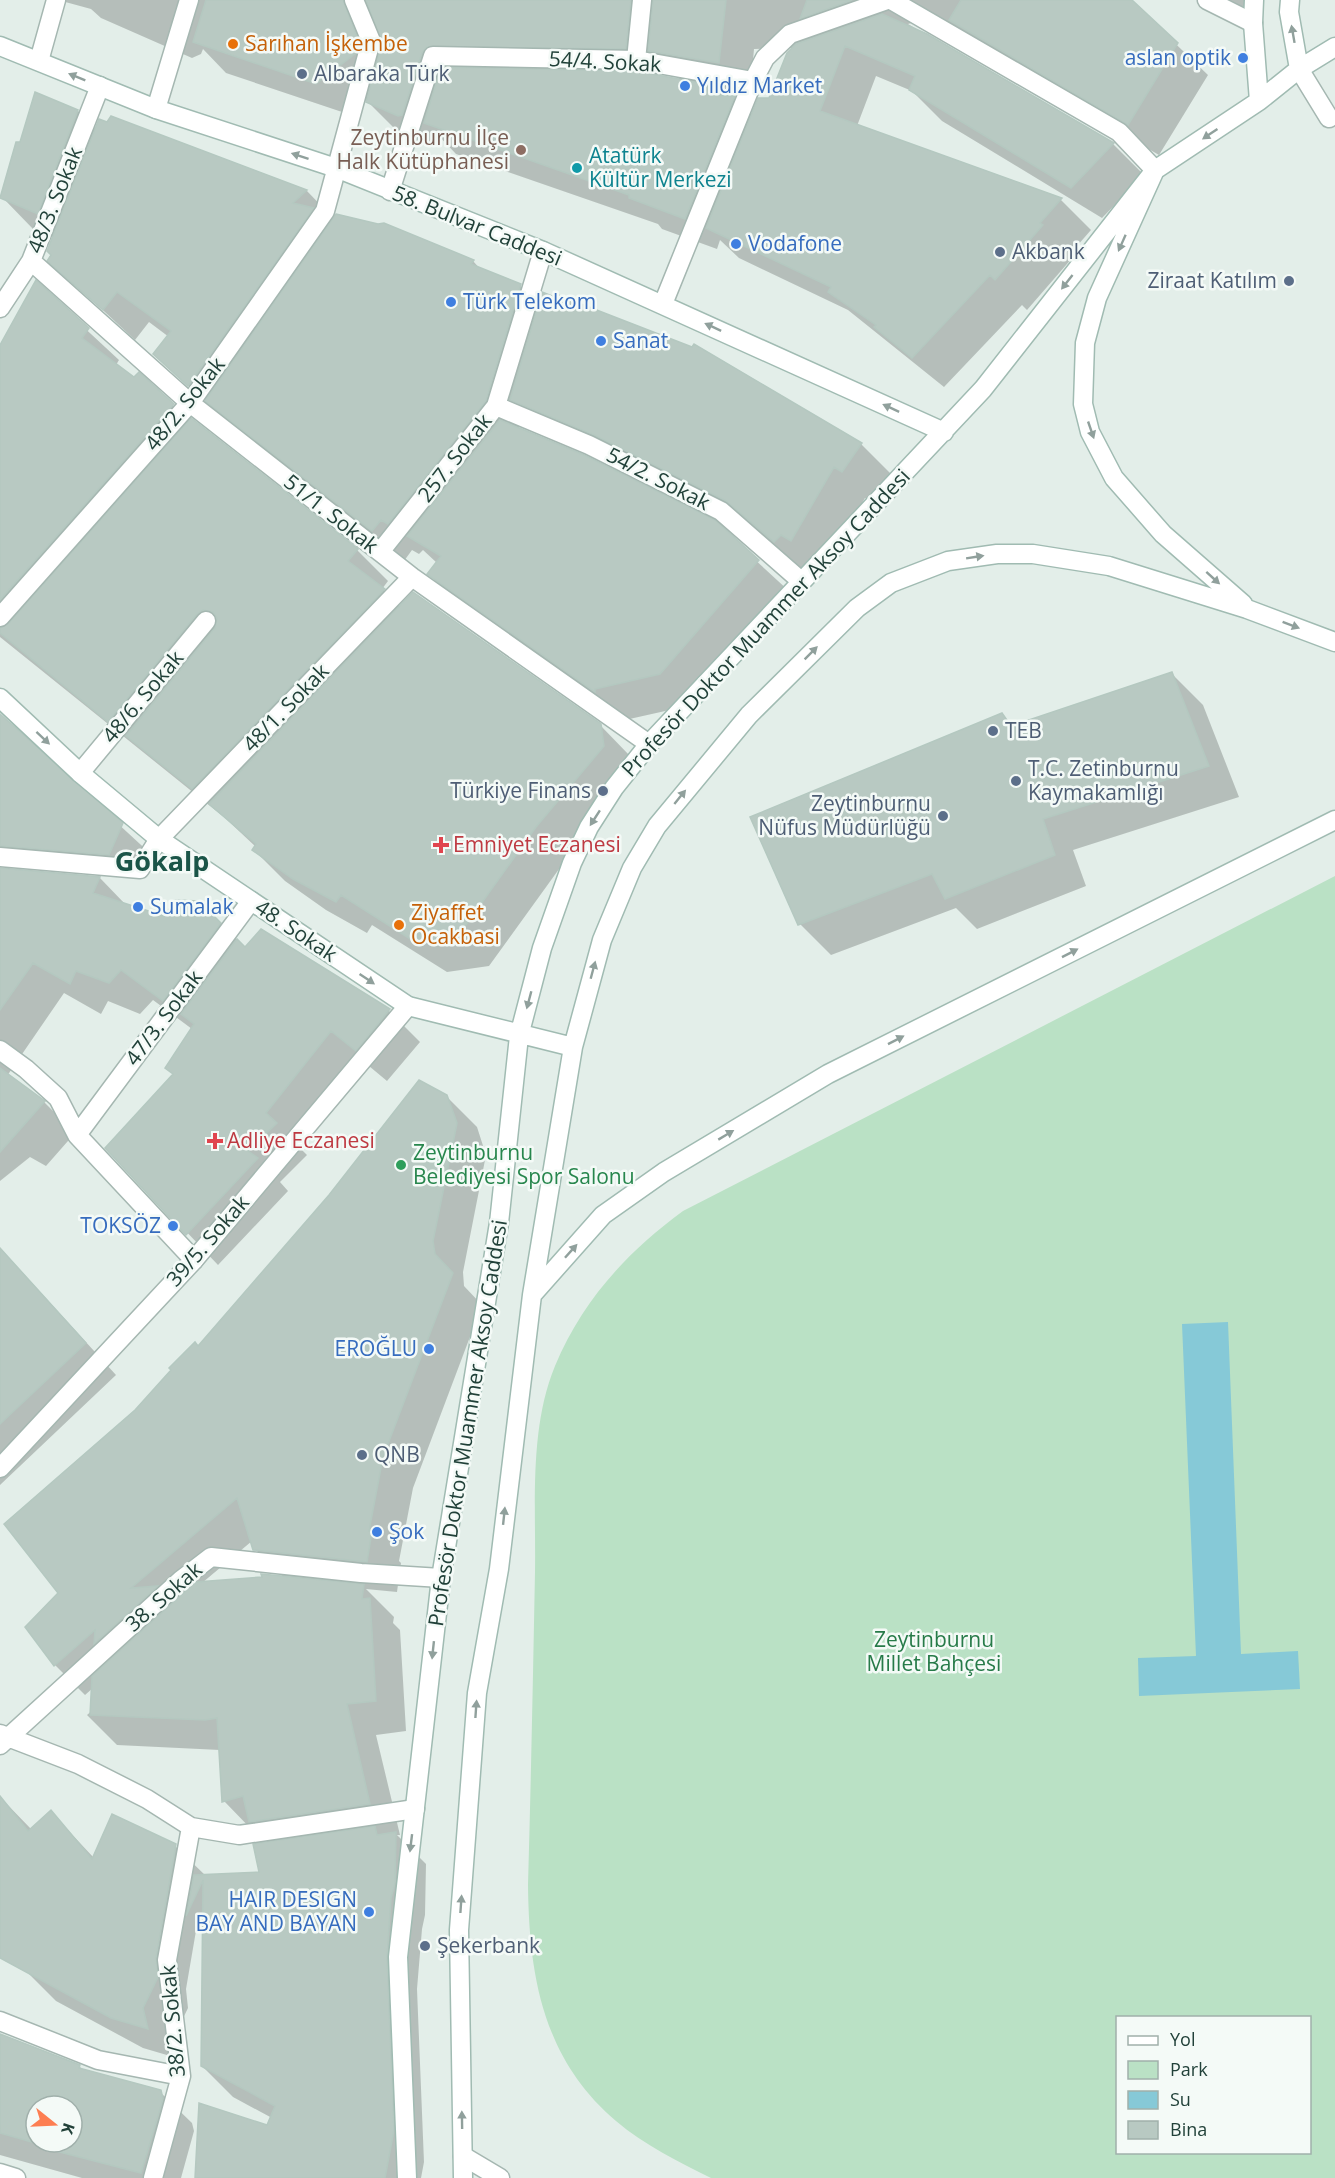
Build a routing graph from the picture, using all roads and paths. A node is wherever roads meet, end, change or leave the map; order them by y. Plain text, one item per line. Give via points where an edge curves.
1 (56, 0) edge
2 (189, 0) edge
3 (354, 0) edge
4 (642, 0) edge
5 (889, 0) edge
6 (1207, 0) edge
7 (1254, 0) edge
8 (1290, 0) edge
9 (1253, 23) junction
10 (0, 46) edge
11 (1335, 47) edge
12 (636, 60) junction
13 (39, 61) junction
14 (1299, 69) junction
15 (753, 81) junction
16 (100, 86) junction
17 (1259, 101) junction
18 (156, 109) junction
19 (1329, 118) dead end
20 (336, 168) junction
21 (1155, 170) junction
22 (390, 190) junction
23 (543, 251) junction
24 (31, 261) junction
25 (663, 304) junction
26 (0, 308) edge
27 (190, 403) junction
28 (496, 406) junction
29 (944, 432) junction
30 (380, 552) junction
31 (412, 577) junction
32 (801, 581) junction
33 (1247, 609) junction
34 (0, 617) edge
35 (206, 621) dead end
36 (1335, 642) edge
37 (0, 698) edge
38 (649, 744) junction
39 (80, 772) junction
40 (1335, 820) edge
41 (159, 839) junction
42 (0, 857) edge
43 (251, 901) junction
44 (408, 1006) junction
45 (519, 1036) junction
46 (573, 1047) junction
47 (0, 1050) edge
48 (77, 1135) junction
49 (194, 1260) junction
50 (532, 1295) junction
51 (0, 1467) edge
52 (441, 1578) junction
53 (3, 1739) edge
54 (415, 1809) junction
55 (190, 1827) junction
56 (0, 2021) edge
57 (182, 2076) junction
58 (463, 2156) junction
59 (0, 2173) edge
60 (16, 2178) edge
61 (153, 2178) edge
62 (407, 2178) edge
63 (463, 2178) edge
64 (500, 2178) edge

1 - 13 main road
2 - 18 main road
3 - 20 main road, 48/2. Sokak via 371,41
4 - 12 main road
5 - 15 main road via 790,34 765,58
5 - 21 main road via 1119,132
6 - 9 main road
7 - 9 main road
14 -> 8 main road
9 - 17 main road
10 - 13 main road, 58. Bulvar Caddesi
11 - 14 main road
12 - 15 main road, 54/4. Sokak
12 - 22 main road, 54/4. Sokak via 433,56
16 -> 13 main road, 58. Bulvar Caddesi
14 - 17 main road
14 - 19 main road
15 - 25 main road
16 - 18 main road, 58. Bulvar Caddesi
16 - 24 main road, 48/3. Sokak
17 -> 21 main road
20 -> 18 main road, 58. Bulvar Caddesi
20 - 22 main road, 58. Bulvar Caddesi
20 - 27 main road, 48/2. Sokak via 325,211
21 -> 29 main road, Profesör Doktor Muammer Aksoy Caddesi via 983,389
21 -> 33 main road via 1097,298 1085,343 1083,404 1090,432 1114,478 1164,534
22 - 23 main road, 58. Bulvar Caddesi
23 - 25 main road, 58. Bulvar Caddesi
23 - 28 main road, 257. Sokak
24 - 26 main road, 48/3. Sokak
24 - 27 main road, 51/1. Sokak
29 -> 25 main road, 58. Bulvar Caddesi
27 - 30 main road, 51/1. Sokak
27 - 34 main road, 48/2. Sokak
28 - 30 main road, 257. Sokak
28 - 32 main road, 54/2. Sokak via 589,445 720,511
29 - 32 main road, Profesör Doktor Muammer Aksoy Caddesi
30 - 31 main road, 51/1. Sokak
31 - 38 main road, 51/1. Sokak
31 - 41 main road, 48/1. Sokak
32 - 38 main road, Profesör Doktor Muammer Aksoy Caddesi
33 -> 36 main road, Profesör Doktor Muammer Aksoy Caddesi
46 -> 33 main road, Profesör Doktor Muammer Aksoy Caddesi via 602,940 632,868 657,826 749,715 857,608 891,584 948,561 1033,554 1109,566
35 - 39 main road, 48/6. Sokak
37 -> 39 main road, 48. Sokak
38 -> 45 main road, Profesör Doktor Muammer Aksoy Caddesi via 614,788 572,863 542,948
39 - 41 main road, 48. Sokak
50 -> 40 main road via 603,1215 664,1172 818,1080
41 - 42 main road, 48/1. Sokak via 140,869
41 - 43 main road, 48. Sokak
43 -> 44 main road, 48. Sokak
43 - 48 main road, 47/3. Sokak
44 - 45 main road, 48. Sokak
44 - 49 main road, 39/5. Sokak
45 - 46 main road, 48. Sokak
45 - 52 main road, Profesör Doktor Muammer Aksoy Caddesi via 499,1223
46 - 50 main road, Profesör Doktor Muammer Aksoy Caddesi
47 - 48 main road via 58,1098
48 - 49 main road
49 - 51 main road, 39/5. Sokak
58 -> 50 main road, Profesör Doktor Muammer Aksoy Caddesi via 459,1930 477,1693 499,1569
52 - 53 main road, 38. Sokak via 211,1557
52 -> 54 main road, Profesör Doktor Muammer Aksoy Caddesi
53 - 55 main road via 78,1764 147,1799
54 - 55 main road via 240,1835
54 -> 62 main road, Profesör Doktor Muammer Aksoy Caddesi via 398,1957
55 - 57 main road, 38/2. Sokak via 167,1960
56 - 57 main road via 98,2060
57 - 61 main road, 38/2. Sokak
58 - 63 main road, Profesör Doktor Muammer Aksoy Caddesi
58 - 64 main road
59 - 60 main road

